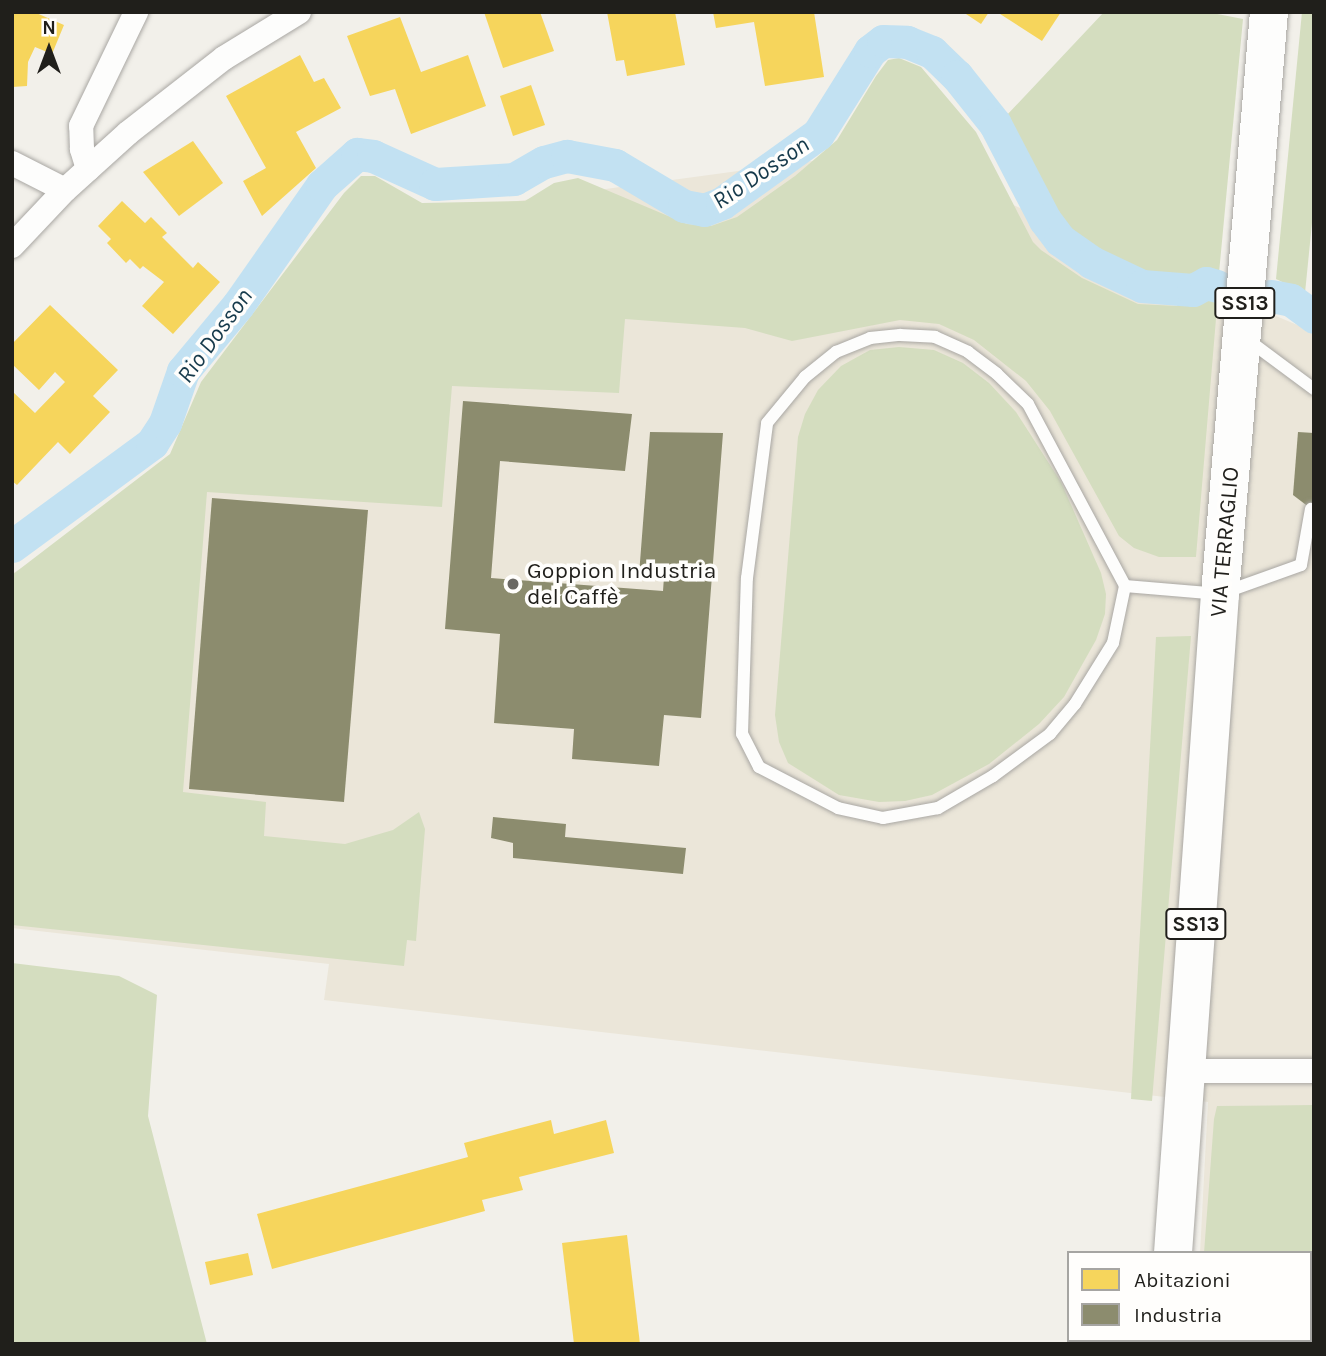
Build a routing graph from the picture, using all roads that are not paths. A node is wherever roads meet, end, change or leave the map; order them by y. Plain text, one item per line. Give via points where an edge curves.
1 (136, 12) edge
2 (299, 12) edge
3 (1269, 12) edge
4 (12, 163) edge
5 (88, 169) junction
6 (65, 190) junction
7 (12, 246) edge
8 (1242, 336) junction
9 (1314, 389) edge
10 (1311, 509) dead end
11 (1125, 586) junction
12 (1220, 594) junction
13 (1314, 1071) edge
14 (1186, 1072) junction
15 (1173, 1251) edge

1 - 5 street via 81,126
2 - 5 street via 224,58
3 - 8 main road, VIA TERRAGLIO / SS13
4 - 6 street
5 - 6 street
6 - 7 street
8 - 9 lane
8 - 12 main road, VIA TERRAGLIO / SS13
10 - 12 lane via 1301,565
11 - 11 lane via 1028,404 997,373 968,352 935,337 870,338 835,352 805,377 767,424 747,578 742,733 759,767 838,808 883,818 939,808 993,776 1050,733 1066,714 1113,643
11 - 12 lane
12 - 14 main road, VIA TERRAGLIO / SS13
13 - 14 street
14 - 15 main road, VIA TERRAGLIO / SS13

